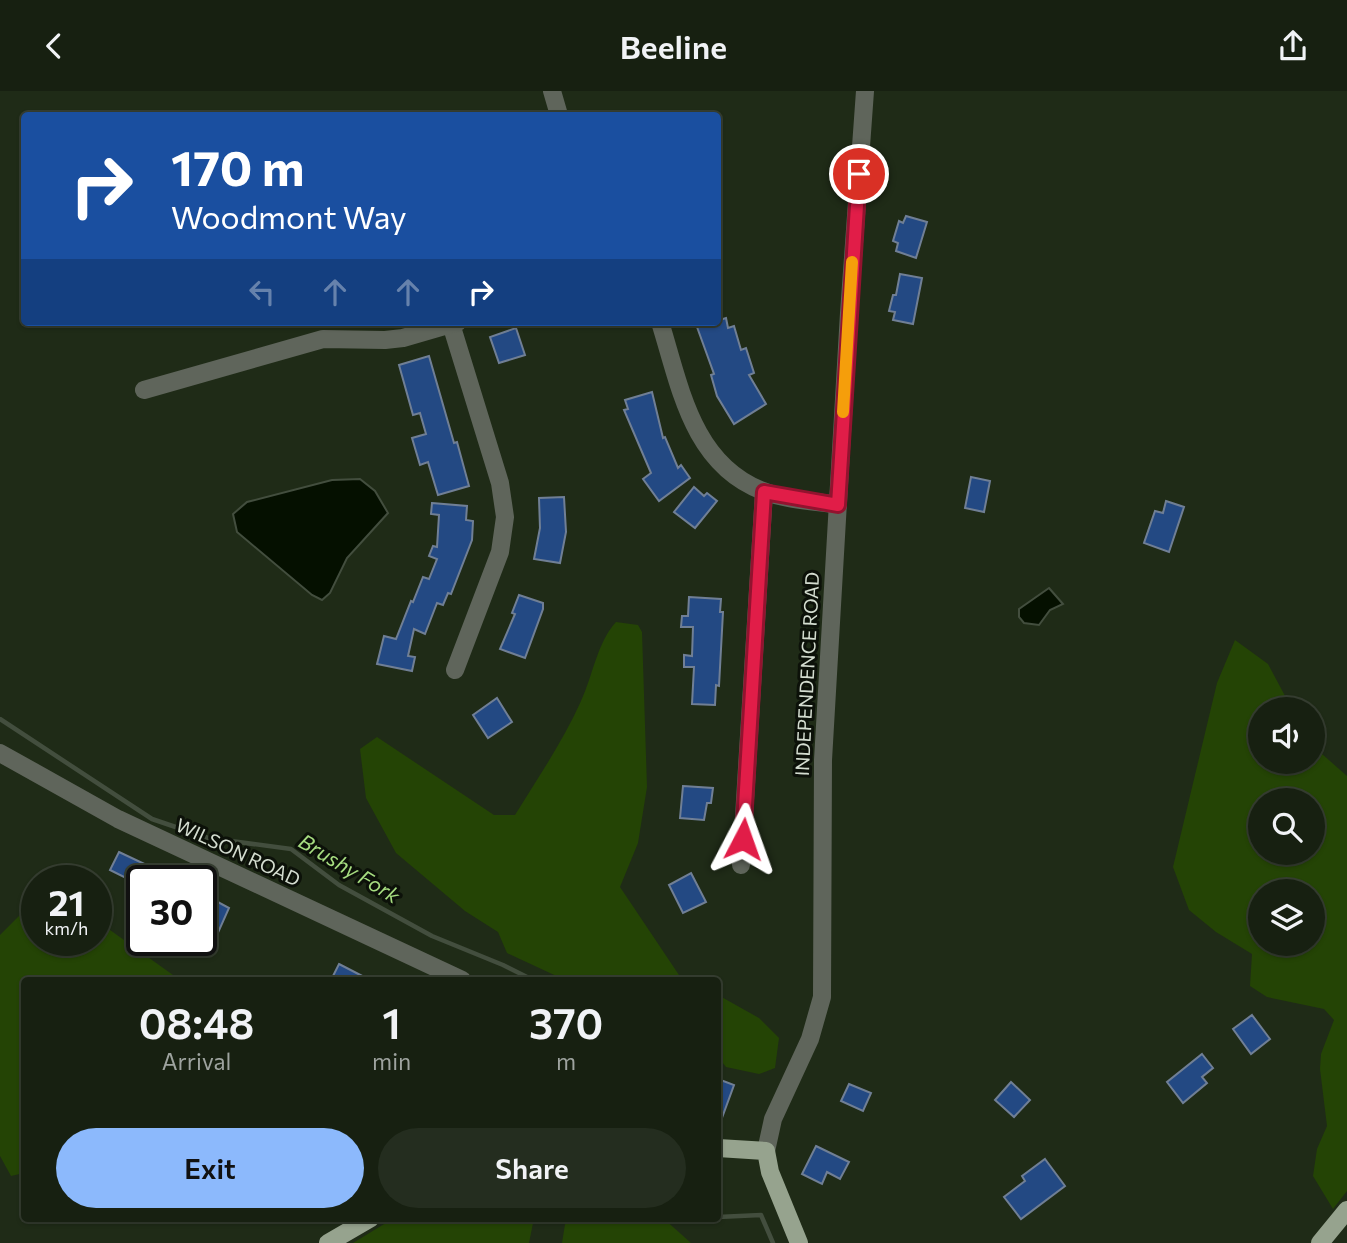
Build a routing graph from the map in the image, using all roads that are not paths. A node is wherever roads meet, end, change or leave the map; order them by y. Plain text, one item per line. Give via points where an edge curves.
1 (552, 91) edge
2 (865, 91) edge
3 (558, 112) edge
4 (444, 326) edge
5 (456, 326) edge
6 (661, 326) edge
7 (144, 390) dead end
8 (764, 492) junction
9 (838, 505) junction
10 (455, 670) dead end
11 (0, 753) edge
12 (741, 865) dead end
13 (456, 977) edge
14 (721, 1148) edge
15 (765, 1151) junction
16 (1347, 1210) edge
17 (364, 1222) edge
18 (328, 1243) edge
19 (799, 1243) edge
20 (1320, 1243) edge

1 - 3 street
2 - 9 street, INDEPENDENCE ROAD
4 - 7 street via 385,340 323,339
5 - 10 street via 497,470 505,517 500,552
6 - 8 street via 698,436 725,468
8 - 9 street
8 - 12 street
9 - 15 street, INDEPENDENCE ROAD via 823,760 822,997 810,1039 773,1119
11 - 13 street, WILSON ROAD via 118,820
14 - 15 main road
15 - 19 main road
16 - 20 main road
17 - 18 main road

